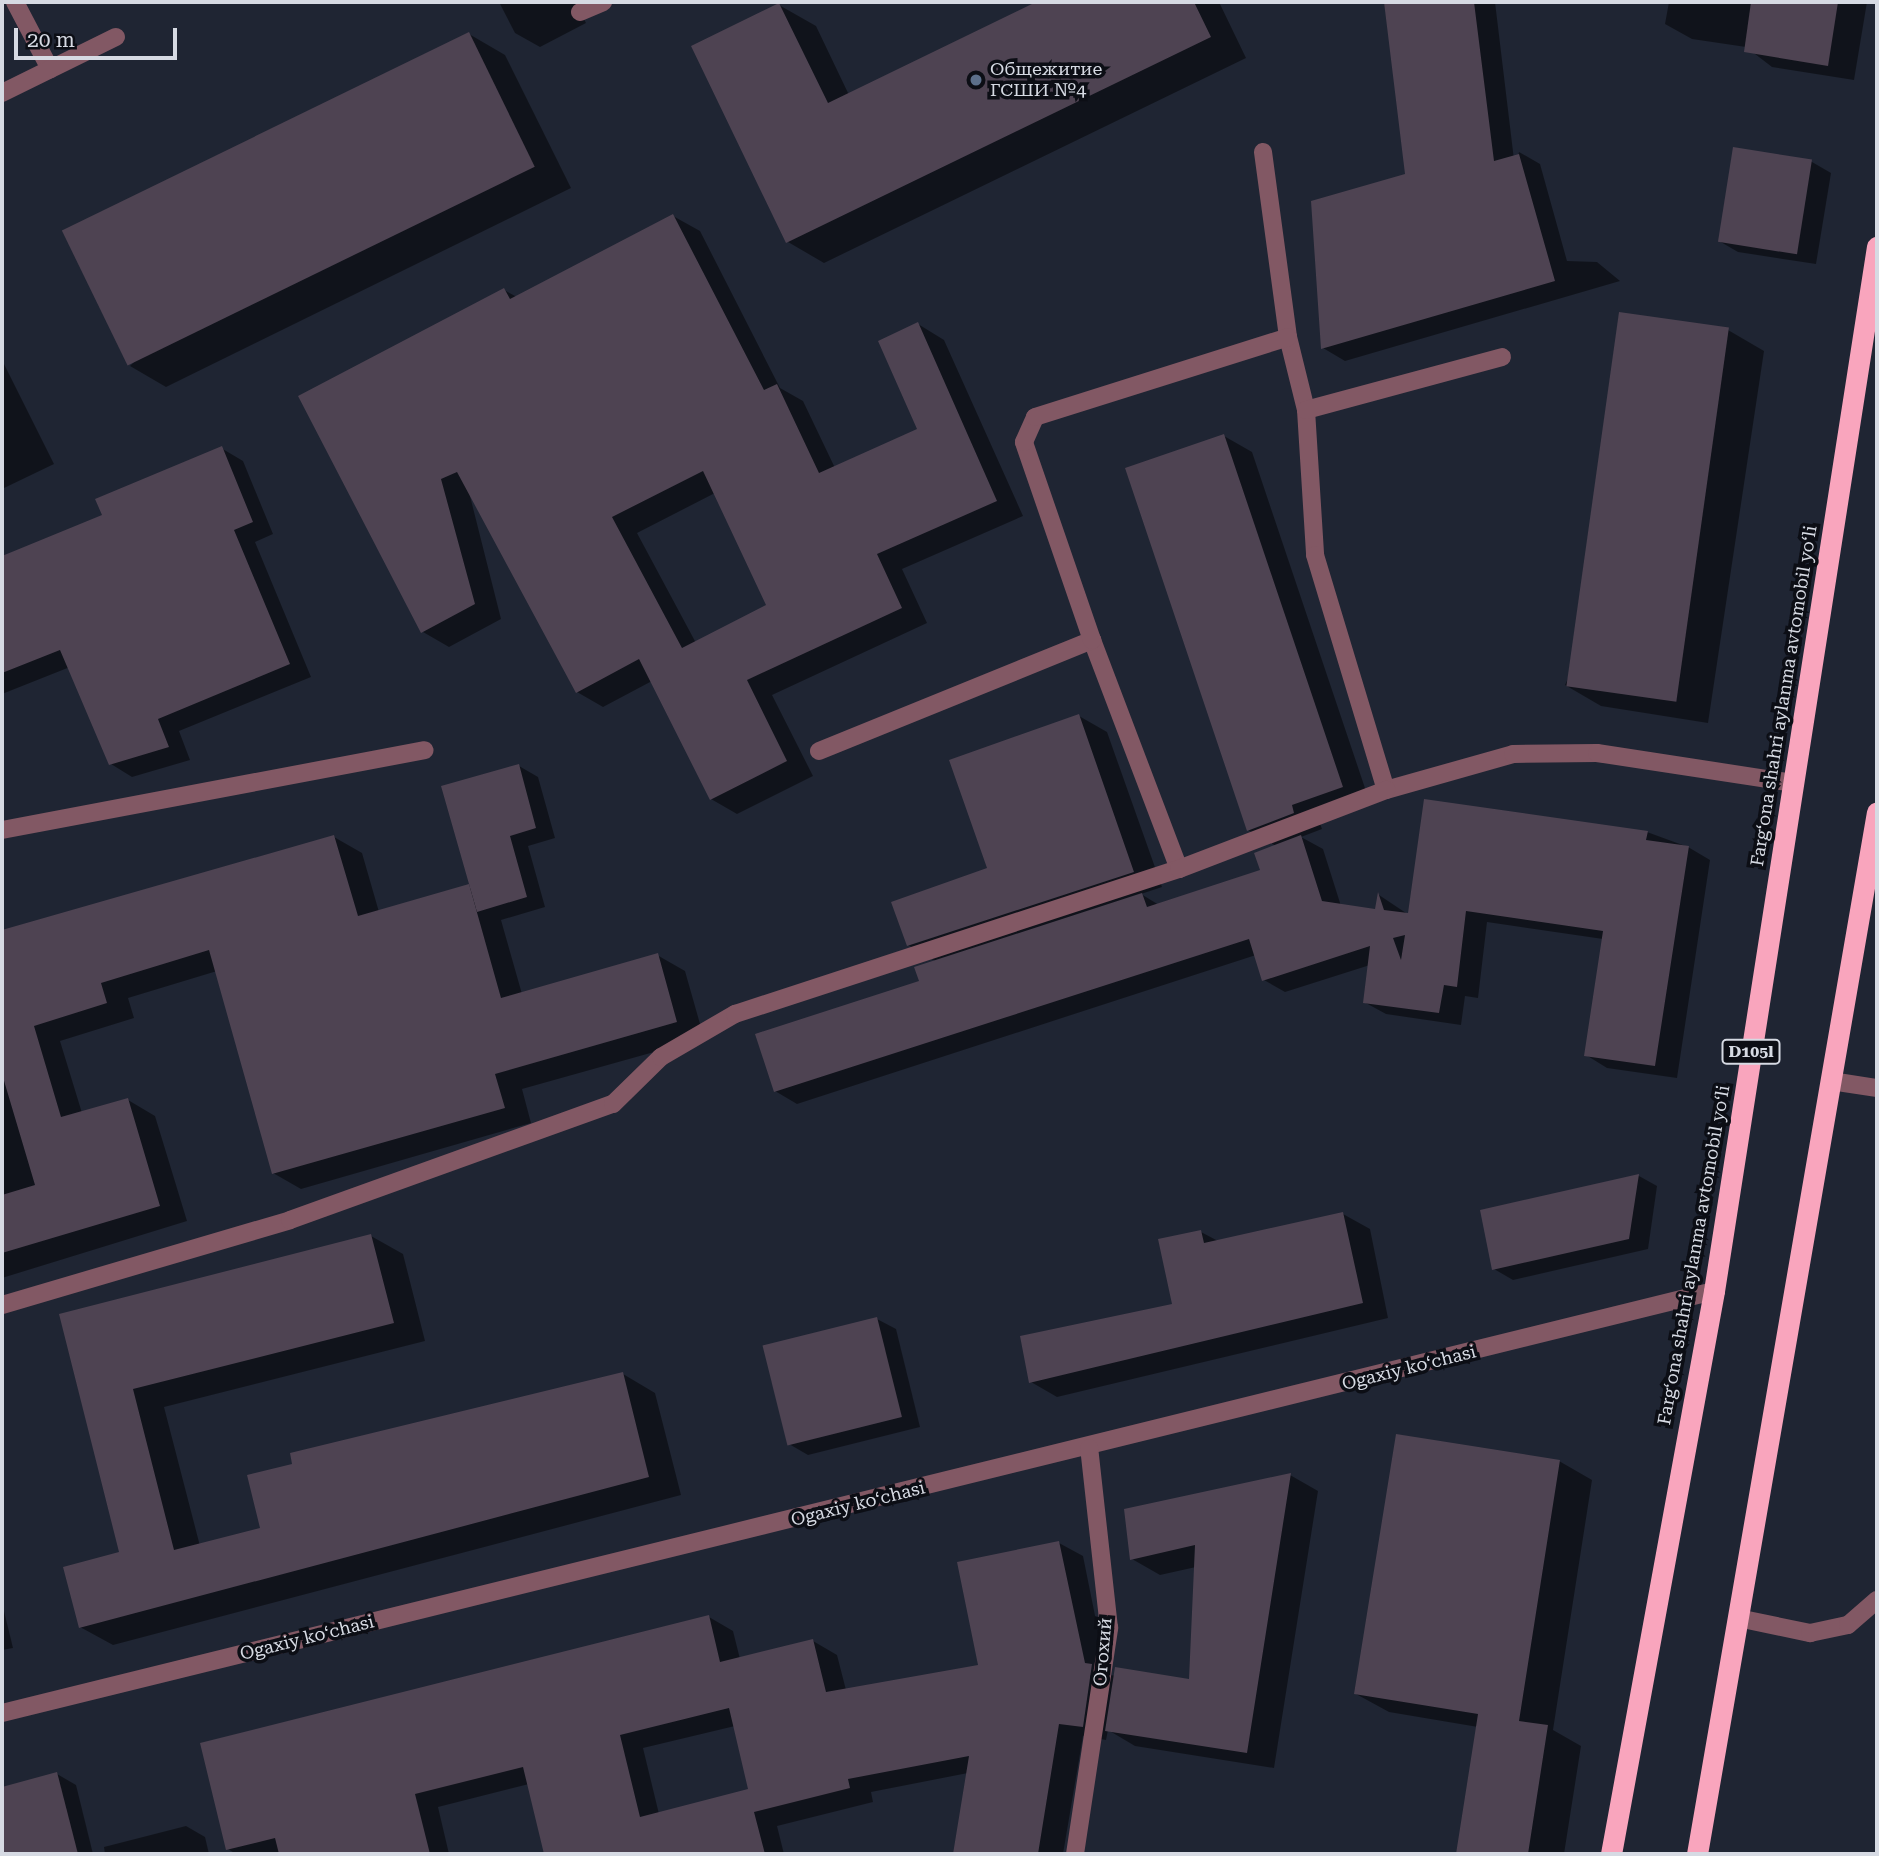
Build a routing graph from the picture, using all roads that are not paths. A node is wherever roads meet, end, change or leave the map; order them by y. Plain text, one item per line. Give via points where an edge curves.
1 (15, 2) edge
2 (603, 2) edge
3 (580, 12) dead end
4 (116, 37) dead end
5 (50, 69) junction
6 (2, 93) edge
7 (1263, 152) dead end
8 (1877, 247) edge
9 (1288, 337) junction
10 (1502, 357) dead end
11 (1306, 410) junction
12 (1092, 640) junction
13 (425, 750) dead end
14 (819, 751) dead end
15 (1793, 783) junction
16 (1386, 790) junction
17 (1877, 812) edge
18 (2, 830) edge
19 (1179, 869) junction
20 (1831, 1081) junction
21 (1877, 1088) edge
22 (1714, 1291) junction
23 (2, 1305) edge
24 (1089, 1448) junction
25 (1877, 1600) edge
26 (1738, 1618) junction
27 (2, 1713) edge
28 (1075, 1854) edge
29 (1611, 1854) edge
30 (1697, 1854) edge

1 - 5 street
2 - 3 street
4 - 5 street
5 - 6 street
7 - 9 street
8 - 15 highway, Fargʻona shahri aylanma avtomobil yoʻli / D105l
9 - 11 street
9 - 12 street via 1035,417 1024,442
10 - 11 street
11 - 16 street via 1315,555
12 - 14 street
12 - 19 street
13 - 18 street
15 - 16 street via 1597,753 1513,754
15 - 22 highway, Fargʻona shahri aylanma avtomobil yoʻli / D105l
16 - 19 street
17 - 20 highway
19 - 23 street via 735,1014 661,1057 613,1104 290,1220
20 - 21 street
20 - 26 highway
22 - 24 street, Ogaxiy koʻchasi
22 - 29 highway, Fargʻona shahri aylanma avtomobil yoʻli / D105l
24 - 27 street, Ogaxiy koʻchasi
24 - 28 street, Огохий via 1109,1628
25 - 26 street via 1848,1625 1810,1633
26 - 30 highway

